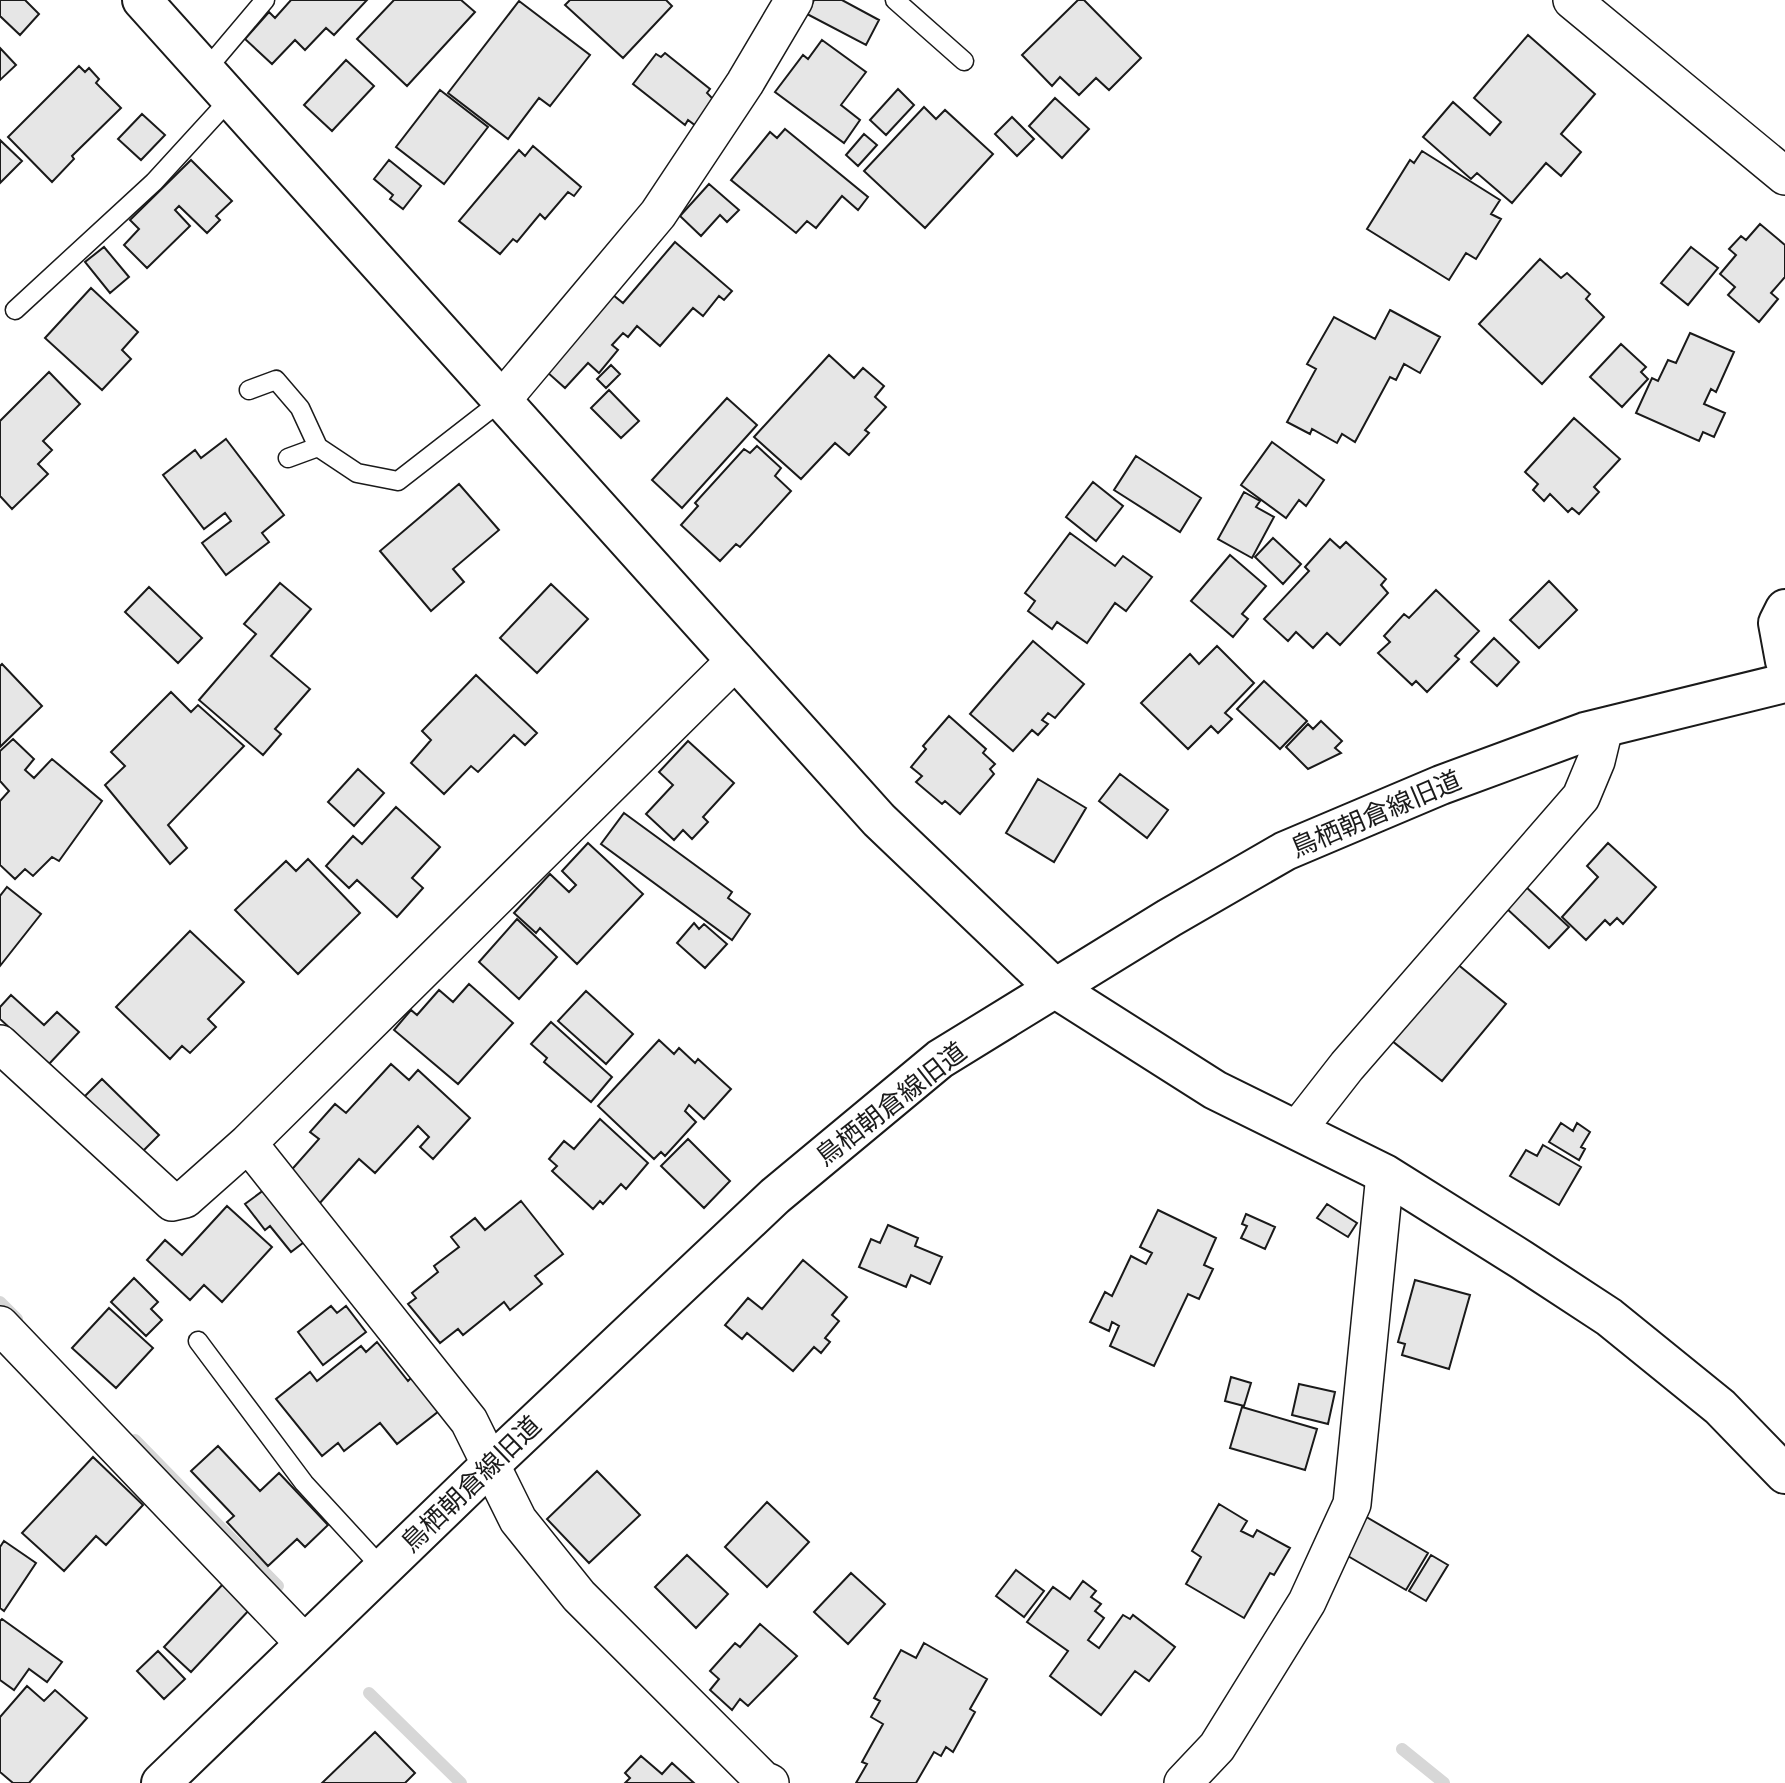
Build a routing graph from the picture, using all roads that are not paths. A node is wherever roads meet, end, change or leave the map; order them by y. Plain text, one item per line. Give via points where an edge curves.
1 (142, 0) edge
2 (265, 0) edge
3 (793, 0) edge
4 (895, 0) edge
5 (1572, 0) edge
6 (964, 61) dead end
7 (205, 71) junction
8 (230, 99) junction
9 (1785, 176) edge
10 (15, 310) dead end
11 (249, 390) dead end
12 (501, 401) junction
13 (317, 447) junction
14 (288, 458) dead end
15 (1785, 610) edge
16 (736, 660) junction
17 (1785, 661) edge
18 (1785, 683) edge
19 (1604, 728) junction
20 (1056, 989) junction
21 (0, 1044) edge
22 (1297, 1130) junction
23 (248, 1143) junction
24 (1385, 1174) junction
25 (0, 1325) edge
26 (198, 1341) dead end
27 (490, 1465) junction
28 (1785, 1474) edge
29 (383, 1569) junction
30 (305, 1644) junction
31 (161, 1783) edge
32 (770, 1783) edge
33 (1183, 1783) edge

1 - 7 street
2 - 7 lane
3 - 12 street via 745,83 658,214
4 - 6 lane
5 - 9 street
7 - 8 street
8 - 10 lane via 154,182
8 - 12 street
11 - 13 lane via 276,380 300,408
12 - 13 lane via 398,481 356,473
12 - 16 street
13 - 14 lane
15 - 17 street via 1778,623
16 - 20 street via 879,820
16 - 23 street
18 - 19 street, 鳥栖朝倉線旧道
19 - 20 street, 鳥栖朝倉線旧道 via 1441,785 1285,851
19 - 22 street via 1581,797 1356,1055
20 - 22 street via 1215,1090
20 - 27 street, 鳥栖朝倉線旧道 via 940,1059 775,1196
21 - 23 street via 172,1202 185,1199
22 - 24 street
23 - 27 street via 469,1421
24 - 28 street via 1609,1317 1720,1407
24 - 33 street via 1352,1504 1307,1602 1217,1747
25 - 30 street
26 - 29 lane via 304,1483
27 - 29 street, 鳥栖朝倉線旧道
27 - 32 street via 517,1520 579,1596
29 - 30 street, 鳥栖朝倉線旧道
30 - 31 street, 鳥栖朝倉線旧道

